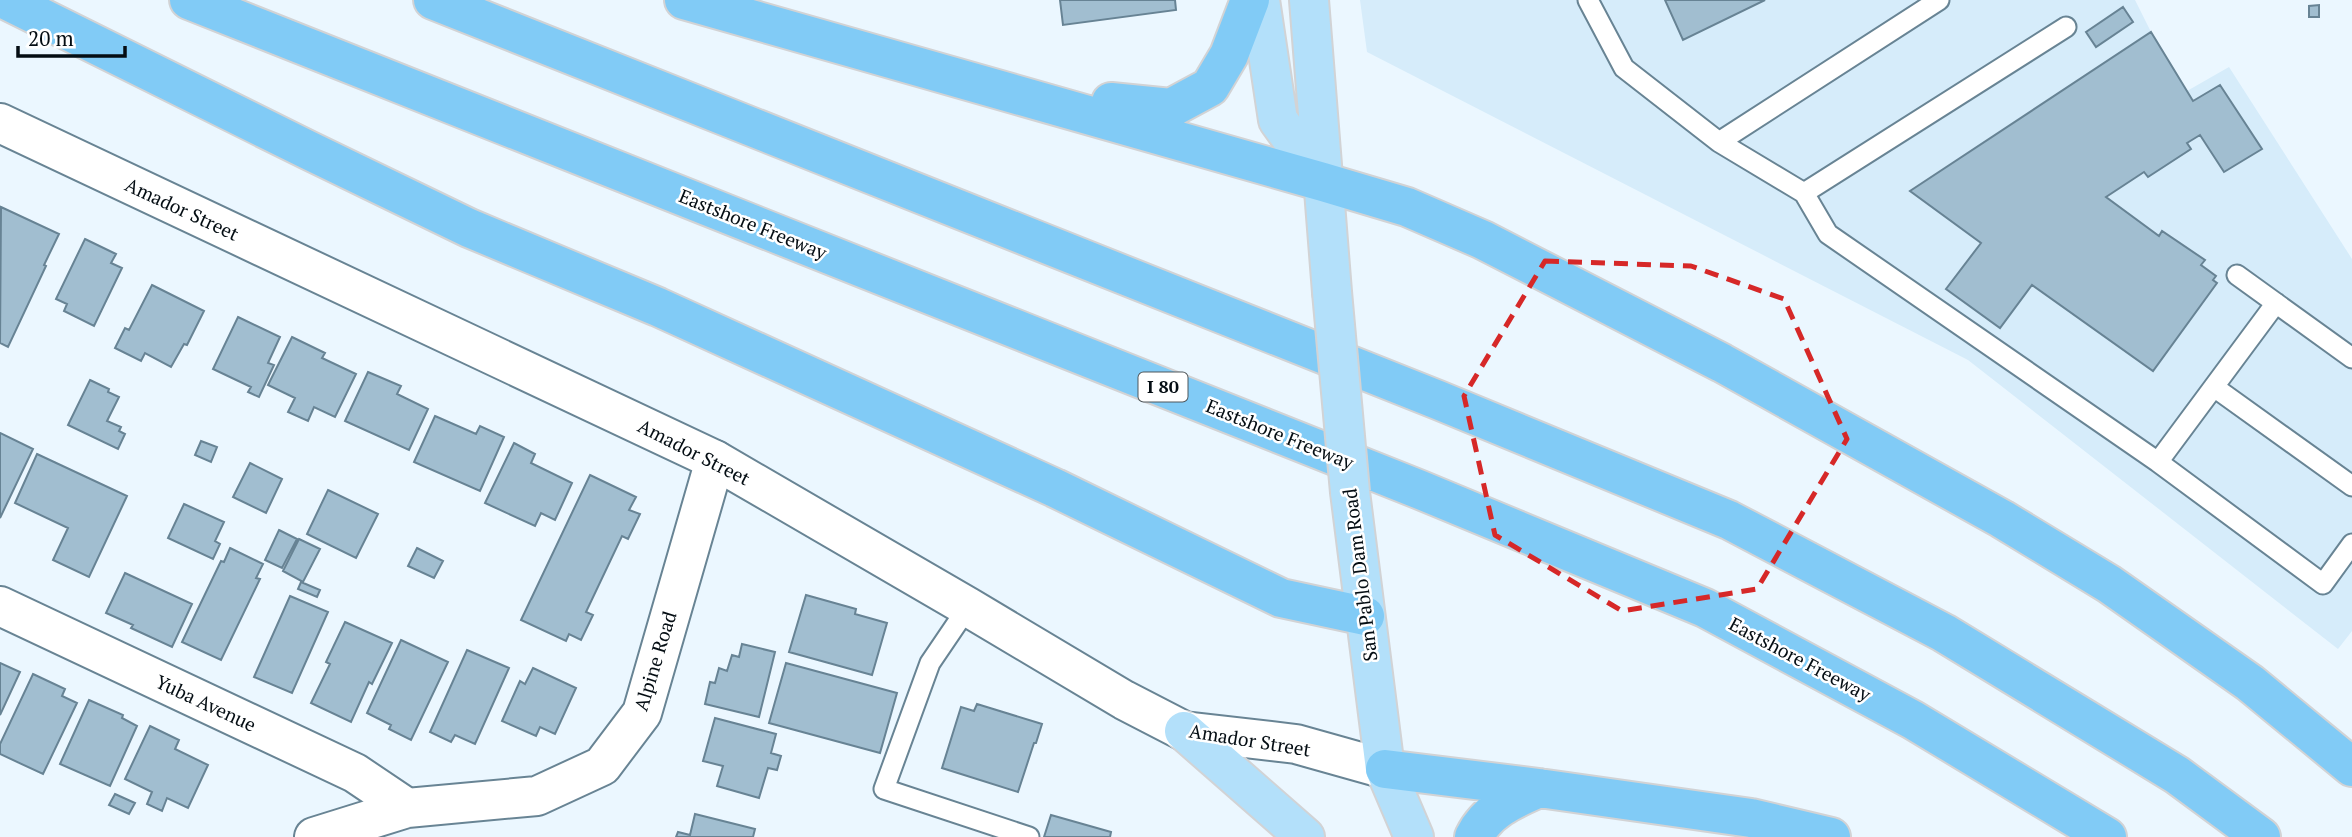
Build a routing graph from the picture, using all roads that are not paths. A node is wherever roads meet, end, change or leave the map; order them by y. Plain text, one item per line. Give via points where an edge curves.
1 (6, 0) edge
2 (189, 0) edge
3 (433, 0) edge
4 (684, 0) edge
5 (1250, 0) edge
6 (1260, 0) edge
7 (1309, 0) edge
8 (1588, 0) edge
9 (1938, 0) edge
10 (2066, 27) dead end
11 (1012, 92) junction
12 (0, 122) edge
13 (1719, 142) junction
14 (1323, 181) junction
15 (1804, 193) junction
16 (2237, 275) dead end
17 (2276, 303) junction
18 (2352, 358) edge
19 (2214, 387) junction
20 (715, 460) junction
21 (2158, 462) junction
22 (2352, 486) edge
23 (2352, 544) edge
24 (0, 606) edge
25 (968, 607) junction
26 (1365, 616) junction
27 (1184, 731) junction
28 (2352, 768) edge
29 (1385, 769) junction
30 (1539, 788) junction
31 (407, 808) junction
32 (314, 837) edge
33 (1029, 837) edge
34 (1305, 837) edge
35 (1414, 837) edge
36 (1474, 837) edge
37 (1831, 837) edge
38 (2107, 837) edge
39 (2261, 837) edge

1 - 26 highway via 469,228 658,307 1055,488 1281,598
2 - 38 highway, Eastshore Freeway / I 80 via 1418,489 1705,608 1913,720
3 - 39 highway via 1425,394 1729,520 1944,633 2177,775
4 - 11 highway
5 - 11 highway via 1229,55 1210,88 1171,108
6 - 14 main road via 1279,120
7 - 14 main road, San Pablo Dam Road
8 - 13 lane via 1624,68
9 - 13 lane
10 - 15 lane
11 - 14 highway
12 - 20 street, Amador Street
13 - 15 lane
14 - 26 main road, San Pablo Dam Road, bridge
14 - 28 highway via 1407,207 1483,240 1722,363 2001,519 2109,584 2239,675
15 - 21 lane via 1828,234
16 - 17 lane
17 - 18 lane
17 - 19 lane
19 - 21 lane
19 - 22 lane
20 - 25 street, Amador Street
20 - 31 street, Alpine Road via 642,713 602,766 537,796
21 - 23 lane via 2323,584
24 - 31 street, Yuba Avenue via 355,773
25 - 27 street, Amador Street
25 - 33 lane via 930,663 884,789
26 - 29 main road, San Pablo Dam Road
27 - 29 street, Amador Street via 1296,744
27 - 34 main road
29 - 30 highway
29 - 35 main road, San Pablo Dam Road
30 - 36 highway via 1484,820
30 - 37 highway via 1751,818
31 - 32 street, Alpine Road

